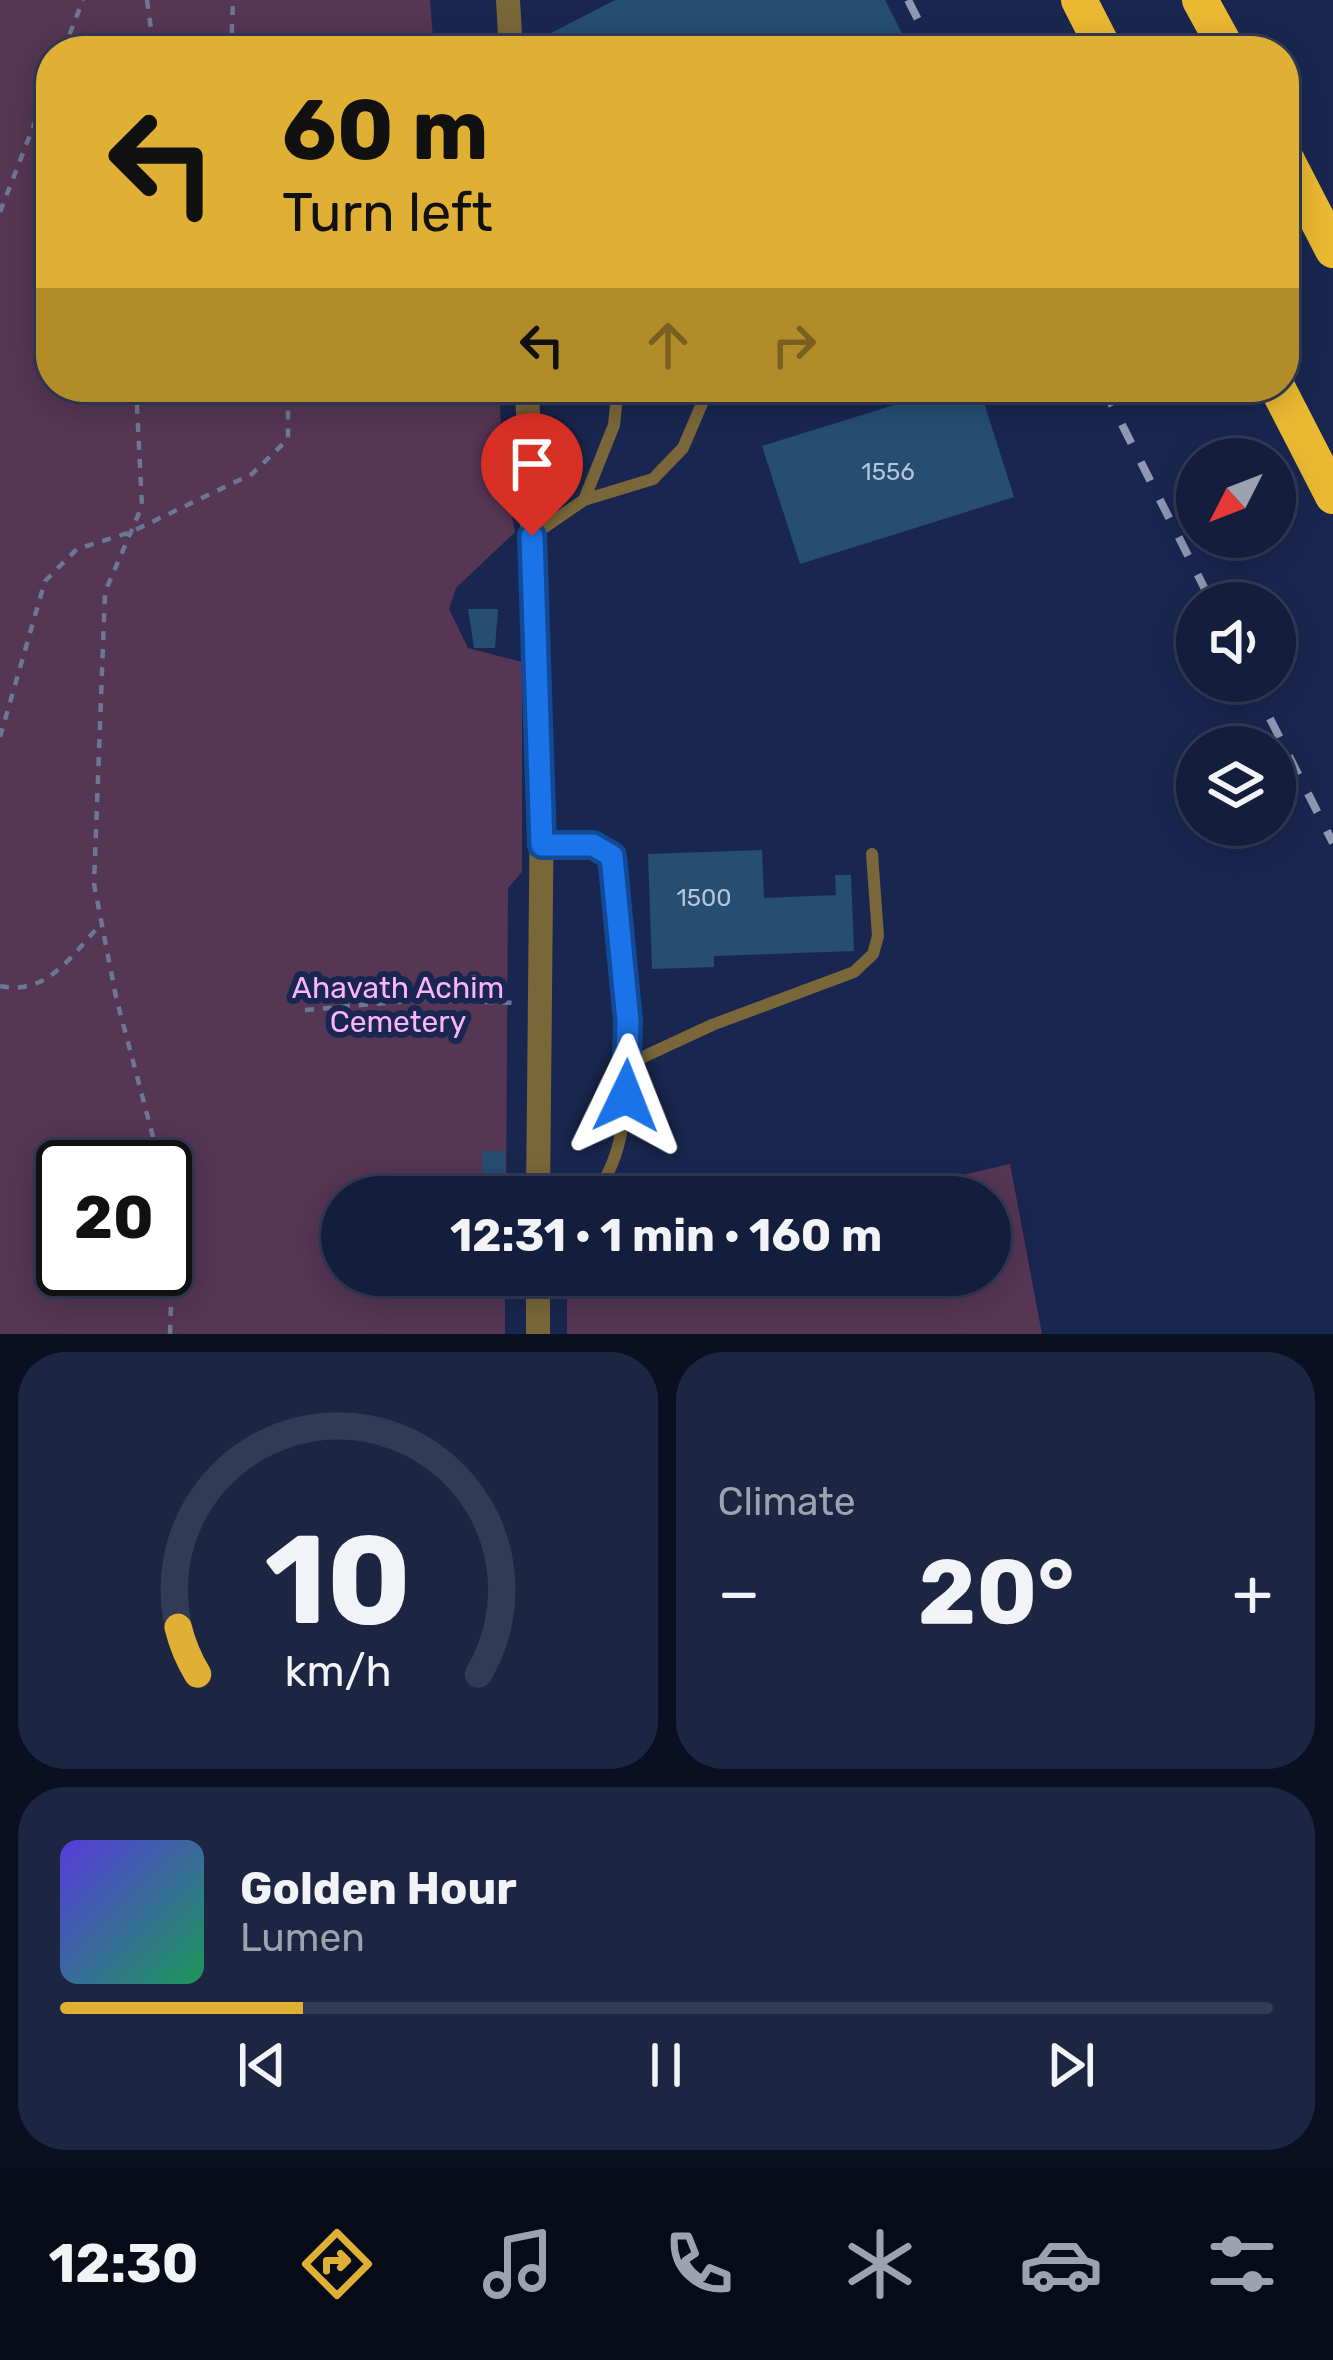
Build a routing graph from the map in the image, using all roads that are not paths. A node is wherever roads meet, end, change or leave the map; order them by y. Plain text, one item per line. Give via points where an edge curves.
1 (508, 0) edge
2 (1079, 0) edge
3 (1200, 0) edge
4 (1212, 0) edge
5 (510, 36) edge
6 (1097, 36) edge
7 (1223, 36) edge
8 (1226, 36) edge
9 (1299, 184) edge
10 (1333, 250) edge
11 (528, 402) edge
12 (616, 402) edge
13 (703, 402) edge
14 (1285, 402) edge
15 (1333, 496) edge
16 (584, 500) junction
17 (532, 536) junction
18 (542, 845) junction
19 (872, 854) dead end
20 (628, 1064) junction
21 (538, 1176) edge
22 (609, 1176) edge
23 (538, 1296) edge
24 (538, 1334) edge

1 - 5 street
2 - 6 highway
3 - 7 highway
4 - 8 highway
9 - 10 highway
11 - 17 street
12 - 16 lane
13 - 16 lane via 683,448 653,478
14 - 15 highway
16 - 17 lane
17 - 18 street
18 - 20 lane via 593,845 612,856
18 - 21 street
19 - 20 lane via 874,955 854,972
20 - 22 lane
23 - 24 street

